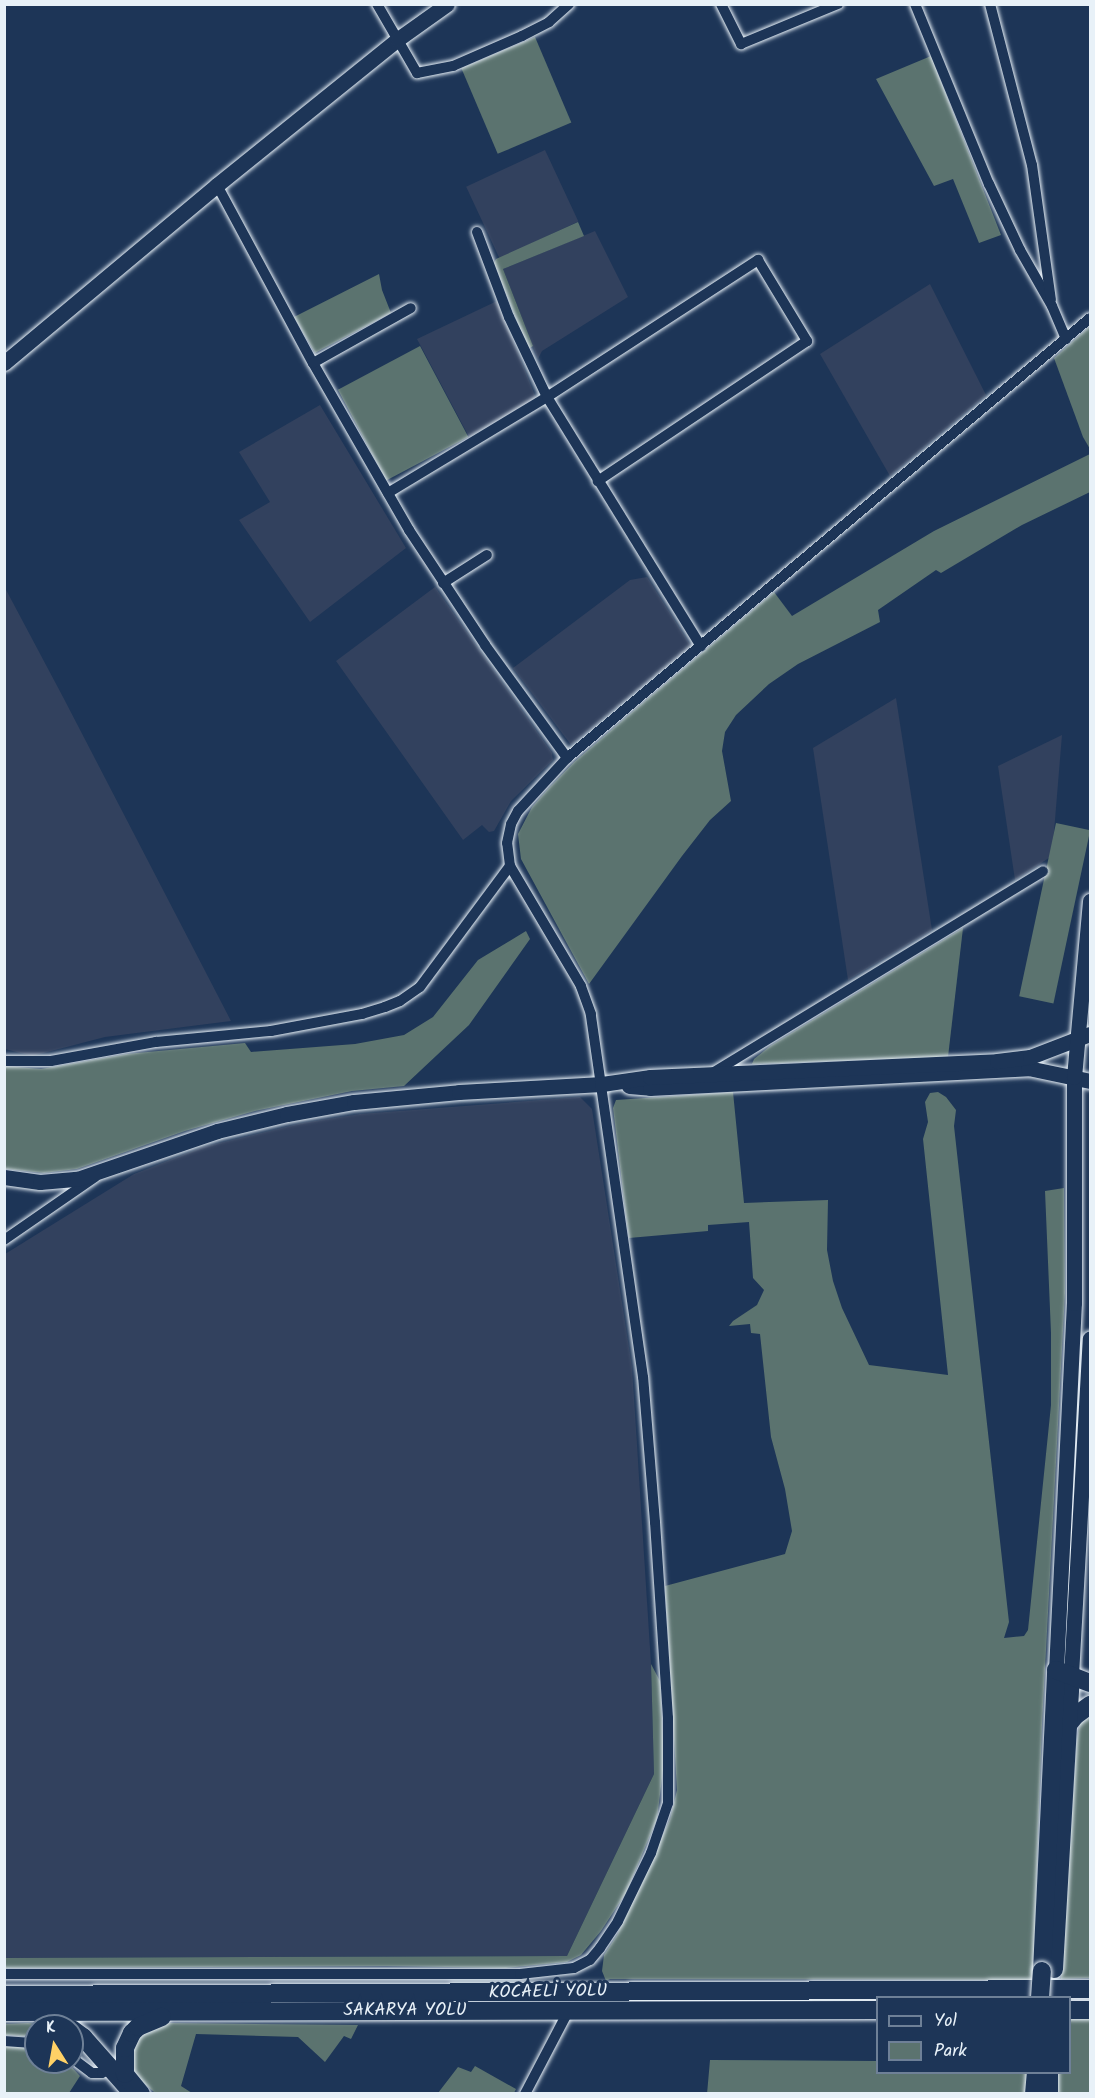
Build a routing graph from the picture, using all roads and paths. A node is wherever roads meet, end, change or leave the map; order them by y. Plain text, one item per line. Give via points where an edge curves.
1 (377, 4) edge
2 (447, 4) edge
3 (569, 4) edge
4 (721, 4) edge
5 (837, 4) edge
6 (915, 4) edge
7 (990, 4) edge
8 (398, 39) junction
9 (217, 185) junction
10 (477, 232) dead end
11 (1052, 306) junction
12 (411, 308) dead end
13 (1090, 318) edge
14 (1066, 339) junction
15 (4, 363) edge
16 (313, 363) junction
17 (547, 397) junction
18 (598, 481) junction
19 (388, 493) junction
20 (487, 555) dead end
21 (443, 583) junction
22 (701, 646) junction
23 (567, 758) junction
24 (510, 866) junction
25 (1043, 871) dead end
26 (1090, 901) edge
27 (1084, 1037) edge
28 (4, 1061) edge
29 (711, 1074) junction
30 (1074, 1077) junction
31 (1090, 1081) edge
32 (602, 1084) junction
33 (100, 1173) junction
34 (4, 1177) edge
35 (4, 1240) edge
36 (1090, 1340) edge
37 (1063, 1679) junction
38 (1090, 1683) edge
39 (1090, 1694) edge
40 (1090, 1705) edge
41 (1067, 1726) junction
42 (1048, 1971) junction
43 (4, 1974) edge
44 (1090, 1989) edge
45 (10, 1994) edge
46 (1041, 1996) edge
47 (1052, 1996) edge
48 (569, 2010) junction
49 (876, 2010) edge
50 (1071, 2010) edge
51 (1090, 2010) edge
52 (4, 2013) edge
53 (179, 2013) junction
54 (24, 2017) edge
55 (84, 2039) edge
56 (4, 2041) edge
57 (24, 2042) edge
58 (84, 2067) edge
59 (109, 2068) junction
60 (1036, 2074) edge
61 (1049, 2074) edge
62 (134, 2094) edge
63 (141, 2094) edge
64 (525, 2094) edge
65 (1034, 2094) edge
66 (1049, 2094) edge

1 - 8 street
2 - 8 street
3 - 8 street via 541,27 443,69 417,73
4 - 5 street via 741,44
6 - 11 street via 989,184
7 - 11 street via 1032,165
8 - 9 street
9 - 15 street
9 - 16 street
10 - 17 street via 509,316
11 - 14 street
12 - 16 street
13 - 14 street
14 - 22 street
16 - 19 street
17 - 18 street
17 - 18 street via 758,260 807,341
17 - 19 street
18 - 22 street
19 - 21 street
20 - 21 street
21 - 23 street
22 - 23 street
23 - 24 street via 518,811 507,843
24 - 28 street via 420,987 385,1007 271,1031 156,1042 51,1061
24 - 32 street via 581,986 591,1014
25 - 29 street
26 - 27 street
27 - 29 street via 1017,1059
27 - 30 street
29 - 32 street
30 - 31 street
30 - 32 street via 1028,1068 650,1088
30 - 37 street via 1074,1303
32 - 33 street via 420,1095 322,1107 217,1131
32 - 43 street via 643,1377 670,1777 668,1803 651,1853 618,1921 600,1948 590,1960 574,1968 520,1974
33 - 34 street via 40,1182
33 - 35 street
36 - 37 street
37 - 38 highway
37 - 39 highway
37 - 41 highway
37 - 42 highway
40 - 41 highway
41 - 42 highway
42 - 46 highway, bridge
42 - 47 highway
44 - 45 highway, KOCAELİ YOLU
48 - 49 highway, SAKARYA YOLU
48 - 53 highway, SAKARYA YOLU
48 - 64 street
50 - 51 highway
52 - 53 highway, SAKARYA YOLU
52 - 54 highway
53 - 63 highway via 146,2022 128,2040 123,2058 125,2074
55 - 59 highway
56 - 57 street
58 - 59 street via 92,2073
59 - 62 highway
60 - 65 highway
61 - 66 highway

